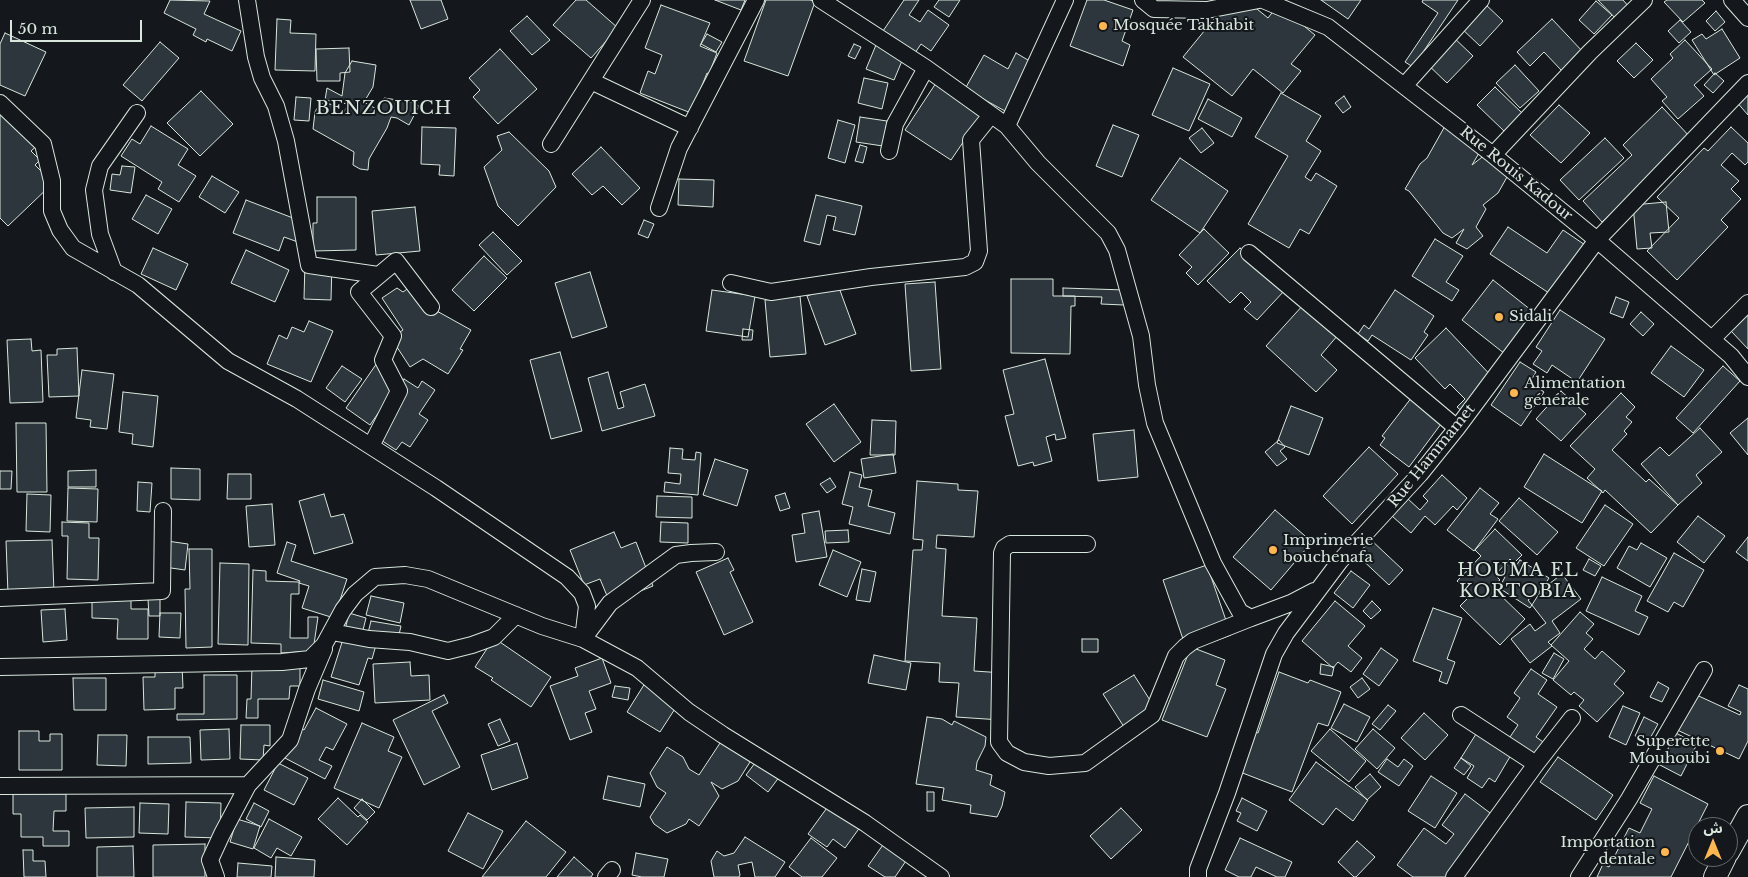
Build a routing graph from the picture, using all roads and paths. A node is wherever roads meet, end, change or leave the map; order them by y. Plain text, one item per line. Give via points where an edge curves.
1 (247, 0) edge
2 (642, 0) edge
3 (756, 0) edge
4 (821, 0) edge
5 (1065, 0) edge
6 (1143, 0) edge
7 (1259, 0) edge
8 (1263, 0) edge
9 (1481, 0) edge
10 (1644, 0) edge
11 (1732, 0) edge
12 (1748, 18) edge
13 (926, 68) junction
14 (591, 81) junction
15 (1748, 83) edge
16 (1404, 86) junction
17 (0, 103) edge
18 (137, 113) dead end
19 (991, 115) junction
20 (1007, 126) junction
21 (690, 128) junction
22 (551, 144) dead end
23 (888, 151) dead end
24 (1493, 155) junction
25 (659, 208) dead end
26 (1597, 240) junction
27 (1249, 253) dead end
28 (114, 272) junction
29 (378, 275) junction
30 (732, 283) dead end
31 (1748, 303) edge
32 (431, 307) dead end
33 (1712, 339) junction
34 (1748, 377) edge
35 (1457, 428) junction
36 (371, 446) junction
37 (163, 511) dead end
38 (1087, 544) dead end
39 (716, 552) dead end
40 (1320, 587) junction
41 (0, 598) edge
42 (516, 615) junction
43 (1251, 618) junction
44 (330, 634) junction
45 (583, 639) junction
46 (0, 667) edge
47 (1704, 670) dead end
48 (1461, 714) dead end
49 (1572, 718) dead end
50 (1536, 764) junction
51 (248, 784) junction
52 (0, 786) edge
53 (1748, 816) edge
54 (1738, 834) edge
55 (216, 877) edge
56 (941, 877) edge
57 (1198, 877) edge
58 (1454, 877) edge
59 (1579, 877) edge

1 - 29 street via 256,57 286,141 308,266
2 - 14 street
3 - 21 street
4 - 13 street
5 - 20 street
6 - 7 street via 1154,9 1207,10
8 - 16 street, Rue Rouis Kadour via 1328,27
9 - 16 street
10 - 24 street
11 - 12 street
13 - 19 street
13 - 23 street via 895,124
14 - 21 street
14 - 22 street
15 - 26 street, Rue Hammamet
16 - 24 street, Rue Rouis Kadour
17 - 28 street via 43,144 52,181 52,211 60,230 73,248
18 - 28 street via 100,166 94,190 100,234
19 - 20 street
19 - 30 street via 971,140 979,251 975,262 965,267 770,292
20 - 43 street via 1038,163 1108,233 1117,250 1141,336 1146,385 1155,423 1213,563 1240,612
21 - 25 street via 679,148
24 - 26 street, Rue Rouis Kadour
26 - 33 street, Rue Rouis Kadour
26 - 35 street, Rue Hammamet
27 - 35 street
28 - 36 street via 138,286 228,361 297,399
29 - 32 street via 396,261
29 - 36 street via 359,292 393,336 382,360 400,391
31 - 33 street
33 - 34 street, Rue Rouis Kadour
35 - 40 street, Rue Hammamet
36 - 45 street via 568,577 582,593 587,606
37 - 41 street via 162,591
38 - 43 street via 1010,544 1002,554 999,742 1007,753 1024,762 1049,766 1085,763 1152,715 1176,656 1185,647
39 - 45 street via 676,555 610,603
40 - 43 street via 1291,604
40 - 57 street, Rue Hammamet via 1274,654 1228,793 1198,869
42 - 44 street via 494,637 448,651 410,642
42 - 44 street via 428,579 405,575 375,577 355,594
42 - 45 street
44 - 46 street via 310,659 282,662
44 - 51 street via 290,740
45 - 56 street via 637,668 703,721 866,823
47 - 59 street
48 - 50 street
49 - 50 street
50 - 58 street
51 - 52 street
51 - 55 street via 210,860
53 - 54 main road

